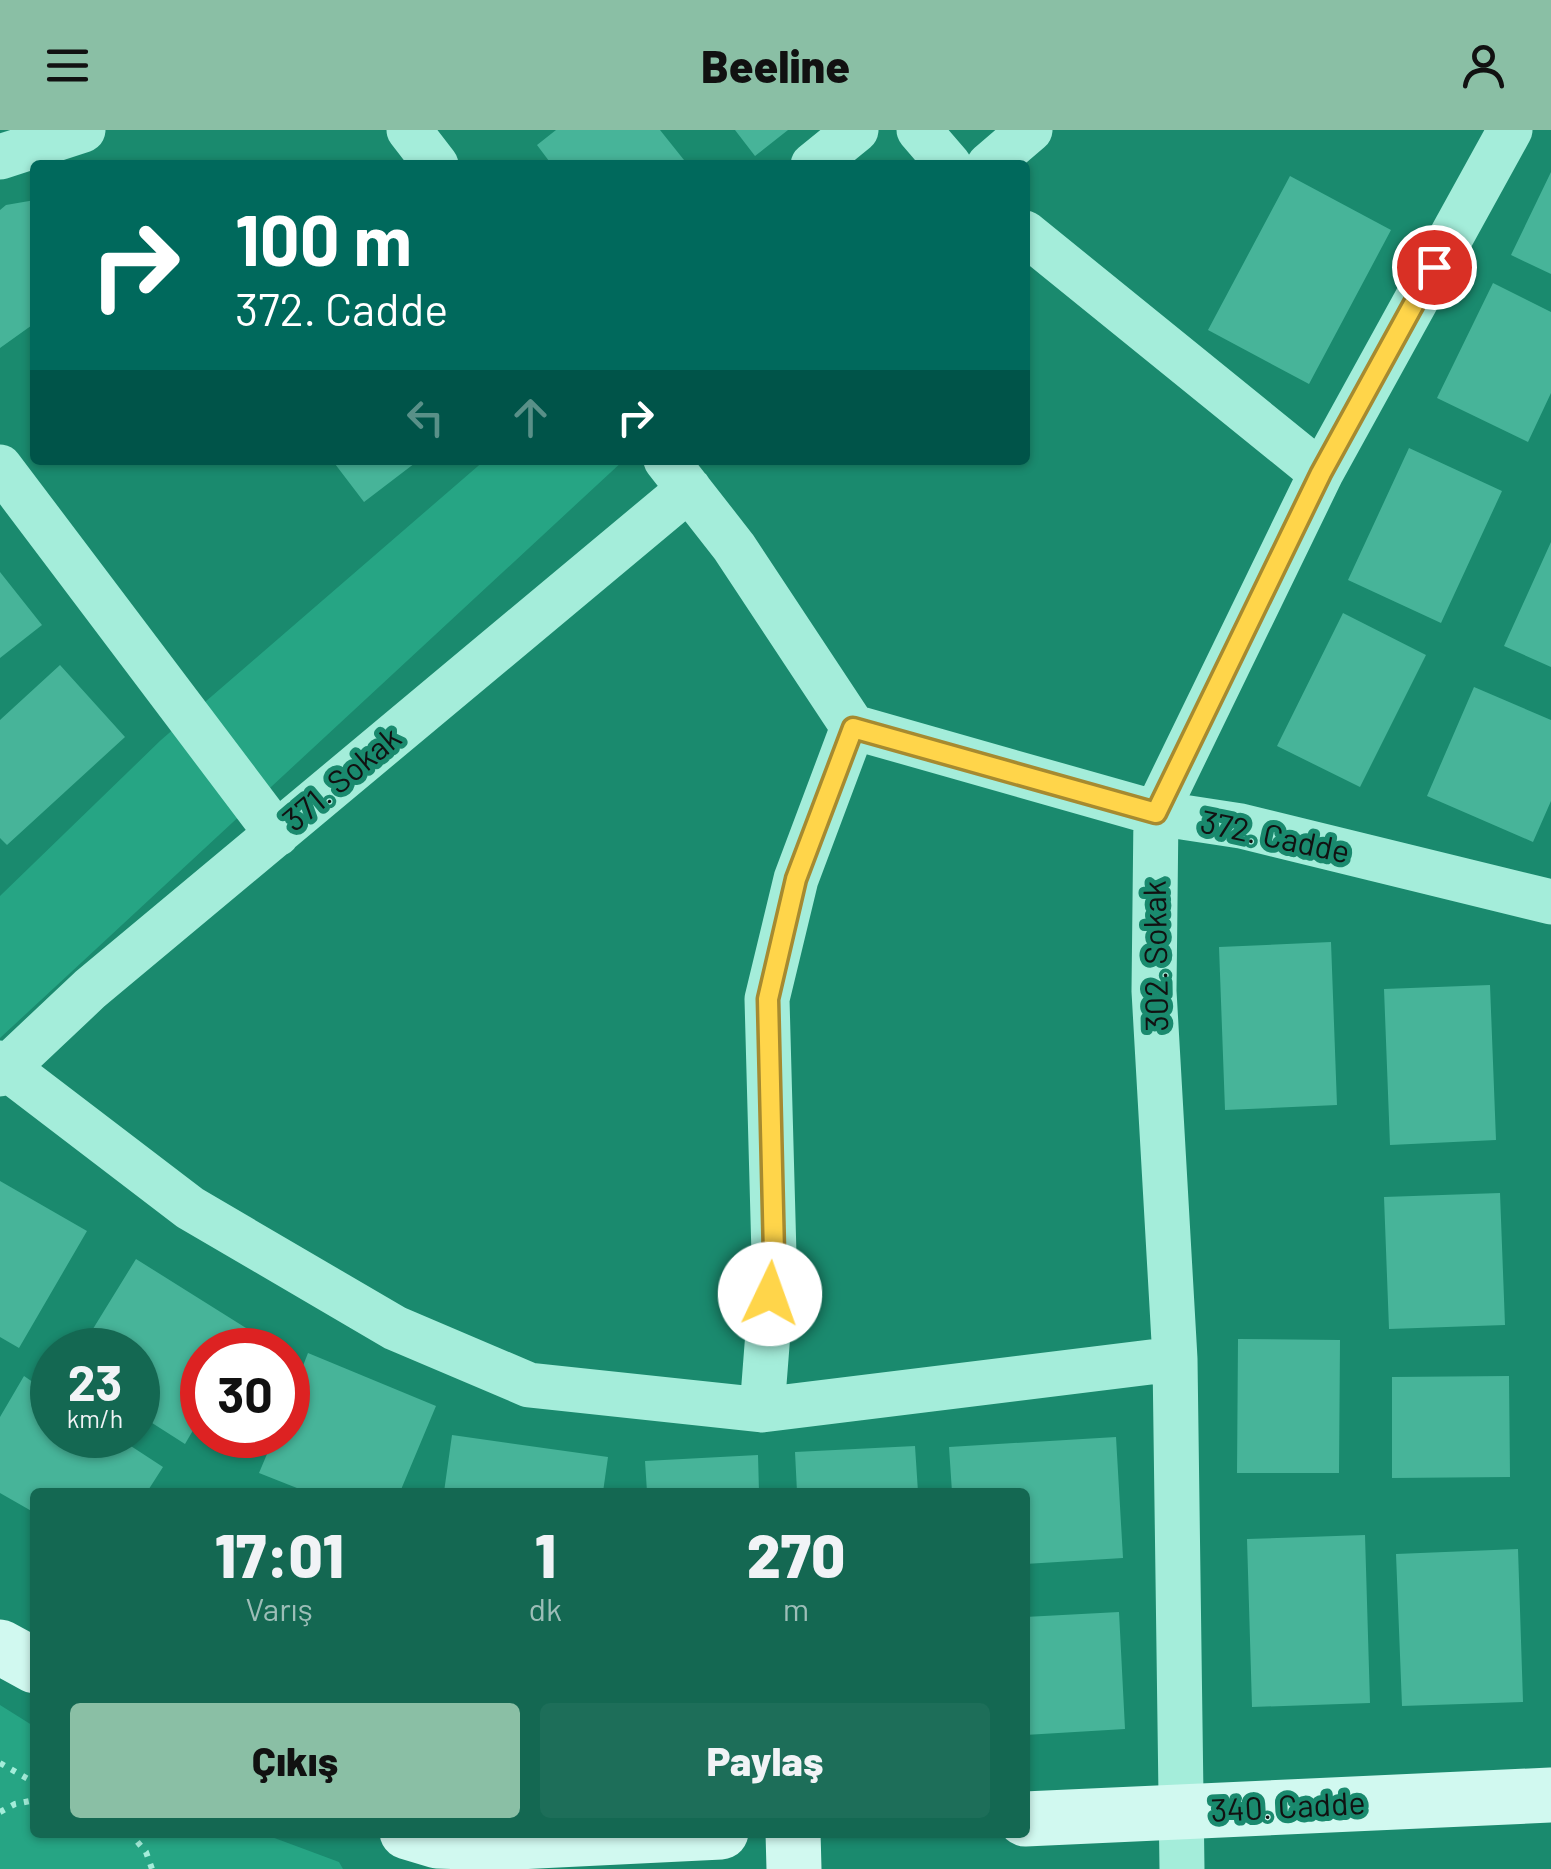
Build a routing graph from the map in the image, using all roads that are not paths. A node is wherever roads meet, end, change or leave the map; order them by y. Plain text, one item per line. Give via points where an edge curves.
1 (83, 130) edge
2 (409, 130) edge
3 (856, 130) edge
4 (919, 130) edge
5 (1030, 130) edge
6 (1510, 130) edge
7 (0, 157) edge
8 (432, 160) edge
9 (819, 160) edge
10 (945, 160) edge
11 (995, 160) edge
12 (1030, 237) edge
13 (0, 467) edge
14 (1321, 473) junction
15 (678, 474) edge
16 (853, 728) junction
17 (1156, 813) junction
18 (277, 834) junction
19 (1551, 902) edge
20 (2, 1068) edge
21 (1175, 1359) junction
22 (762, 1410) junction
23 (0, 1647) edge
24 (30, 1663) edge
25 (1551, 1794) edge
26 (1180, 1812) junction
27 (1030, 1819) edge
28 (599, 1838) edge
29 (793, 1838) edge
30 (424, 1848) edge
31 (794, 1869) edge
32 (1182, 1869) edge

1 - 7 street
2 - 8 street
3 - 9 street
4 - 10 street
5 - 11 street
6 - 14 street, 302. Sokak
12 - 14 street
13 - 18 street
14 - 17 street, 302. Sokak
15 - 16 street via 734,546
15 - 18 street, 371. Sokak
16 - 17 street, 372. Cadde
16 - 22 street via 796,879 768,999 774,1254
17 - 19 street, 372. Cadde via 1241,826
17 - 21 street, 302. Sokak via 1154,991
18 - 20 street, 371. Sokak
20 - 22 street via 190,1208 394,1328 529,1386
21 - 22 street
21 - 26 street, 302. Sokak
23 - 24 street
25 - 26 street, 340. Cadde
26 - 27 street, 340. Cadde
26 - 32 street, 302. Sokak
28 - 30 street
29 - 31 street

